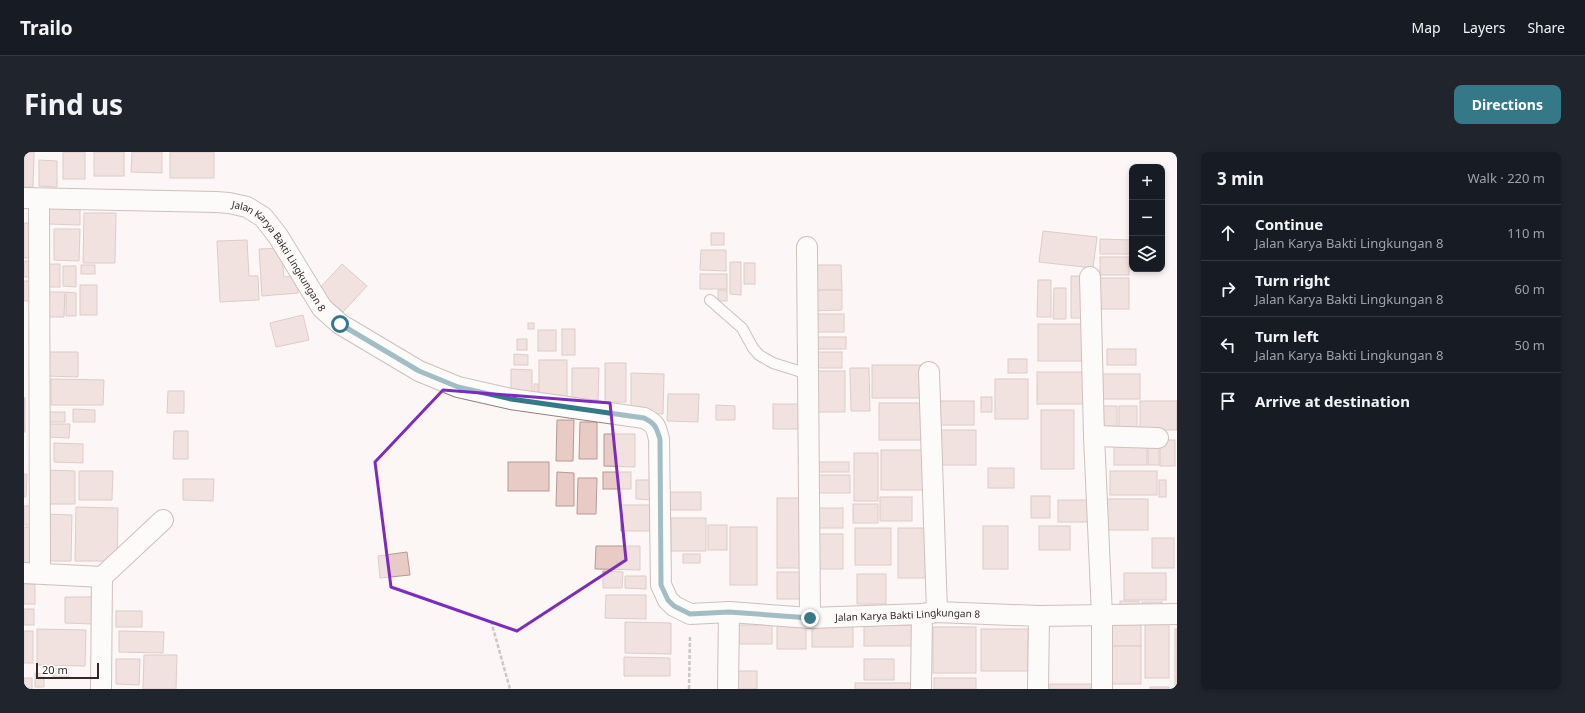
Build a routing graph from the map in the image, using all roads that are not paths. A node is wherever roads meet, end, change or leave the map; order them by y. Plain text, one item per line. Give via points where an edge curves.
1 (32, 198) edge
2 (807, 246) dead end
3 (1090, 277) dead end
4 (710, 300) dead end
5 (929, 372) dead end
6 (808, 374) junction
7 (1094, 436) junction
8 (1158, 438) dead end
9 (164, 520) dead end
10 (32, 572) edge
11 (102, 577) junction
12 (729, 612) junction
13 (929, 613) junction
14 (1177, 614) edge
15 (1102, 615) junction
16 (1038, 616) junction
17 (810, 618) junction
18 (101, 689) edge
19 (728, 689) edge
20 (921, 689) edge
21 (1038, 689) edge
22 (1102, 689) edge

1 - 10 street
1 - 12 street, Jalan Karya Bakti Lingkungan 8 via 216,202 247,207 263,217 278,236 322,308 340,324 419,371 458,387 511,399 644,418 651,422 656,426 660,439 661,585 668,600 690,614
2 - 6 street
3 - 7 street
4 - 6 lane via 742,328 759,355 773,363
5 - 13 street
6 - 17 street
7 - 8 street
7 - 15 street
9 - 11 street
10 - 11 street
11 - 18 street
12 - 17 street, Jalan Karya Bakti Lingkungan 8
12 - 19 street
13 - 16 street, Jalan Karya Bakti Lingkungan 8
13 - 17 street, Jalan Karya Bakti Lingkungan 8
13 - 20 street
14 - 15 street, Jalan Karya Bakti Lingkungan 8
15 - 16 street, Jalan Karya Bakti Lingkungan 8
15 - 22 street
16 - 21 street

